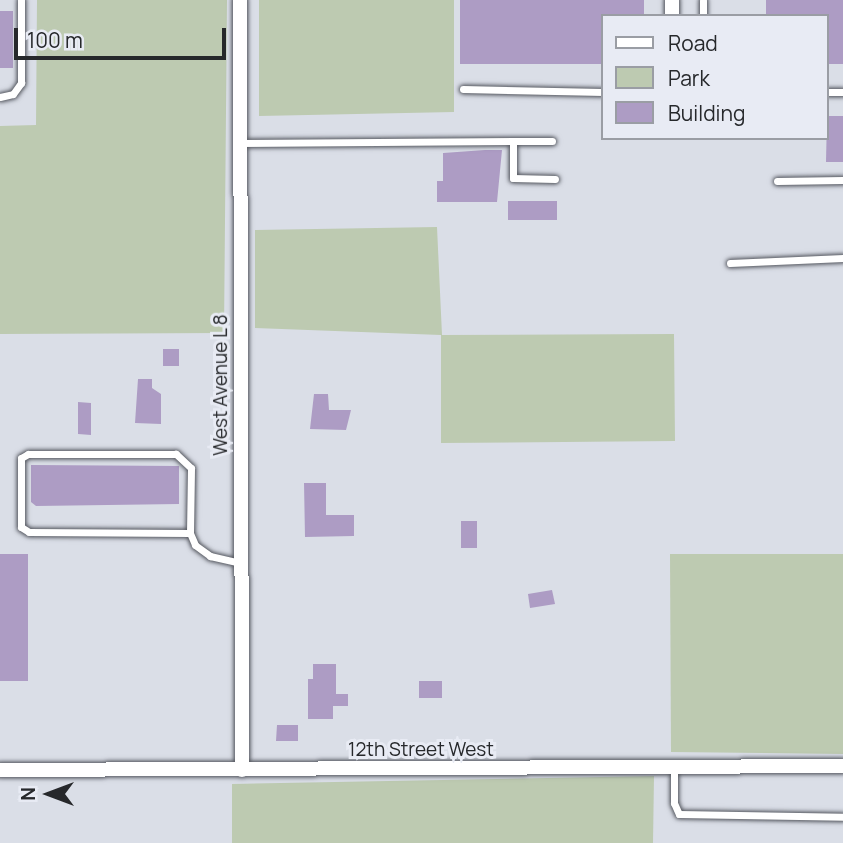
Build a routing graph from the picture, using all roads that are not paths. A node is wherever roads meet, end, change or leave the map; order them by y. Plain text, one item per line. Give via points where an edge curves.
1 (21, 0) edge
2 (240, 0) edge
3 (463, 89) dead end
4 (602, 92) edge
5 (0, 97) edge
6 (513, 141) junction
7 (552, 141) dead end
8 (240, 143) junction
9 (555, 178) dead end
10 (843, 180) edge
11 (777, 181) dead end
12 (843, 258) edge
13 (730, 263) dead end
14 (190, 533) junction
15 (241, 562) junction
16 (1, 766) edge
17 (843, 766) edge
18 (674, 767) junction
19 (242, 771) junction
20 (843, 817) edge

1 - 5 lane via 22,83 13,94
2 - 8 street, West Avenue L 8
3 - 4 lane
6 - 7 lane
6 - 8 lane
6 - 9 lane via 513,178
8 - 15 street, West Avenue L 8
10 - 11 lane
12 - 13 lane
14 - 14 lane via 29,532 21,527 21,458 28,454 176,454 191,468
14 - 15 lane via 195,545 210,556
15 - 19 street, West Avenue L 8
16 - 19 street, 12th Street West
17 - 18 street, 12th Street West
18 - 19 street, 12th Street West
18 - 20 lane via 674,803 679,814

